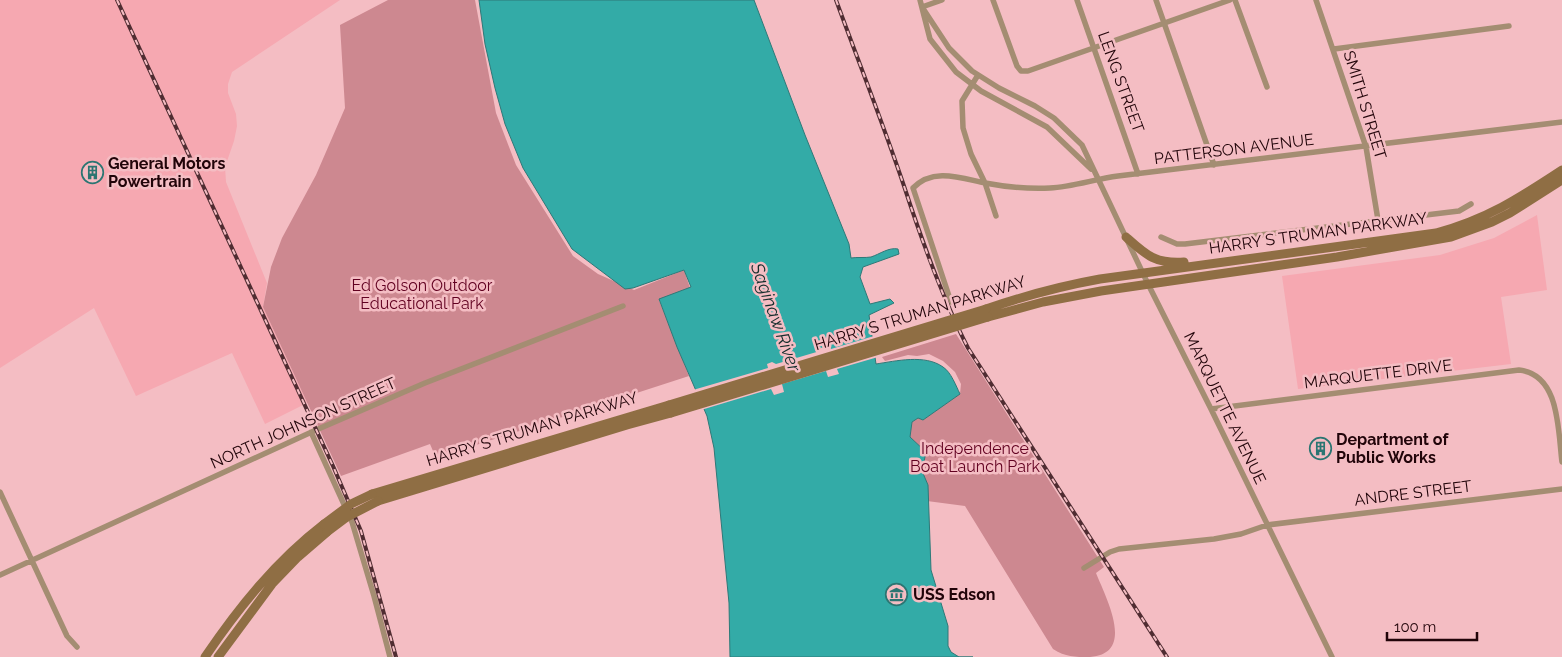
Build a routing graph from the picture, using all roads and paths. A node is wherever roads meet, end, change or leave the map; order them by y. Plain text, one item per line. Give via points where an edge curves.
1 (920, 0) edge
2 (942, 0) edge
3 (993, 0) edge
4 (1077, 0) edge
5 (1156, 0) edge
6 (1230, 0) edge
7 (1236, 0) edge
8 (1316, 0) edge
9 (922, 7) junction
10 (1164, 23) junction
11 (1509, 26) dead end
12 (1093, 48) junction
13 (1334, 49) junction
14 (978, 75) junction
15 (971, 85) junction
16 (1267, 87) dead end
17 (1562, 122) edge
18 (1366, 147) junction
19 (1214, 165) junction
20 (1562, 170) edge
21 (1094, 171) junction
22 (1138, 174) junction
23 (1098, 180) junction
24 (1562, 180) edge
25 (985, 183) junction
26 (1470, 204) dead end
27 (996, 216) dead end
28 (1378, 220) junction
29 (1126, 237) junction
30 (1161, 237) dead end
31 (1207, 264) junction
32 (1143, 273) junction
33 (1148, 284) junction
34 (951, 302) dead end
35 (623, 306) dead end
36 (987, 313) junction
37 (1211, 410) junction
38 (311, 432) junction
39 (1562, 462) edge
40 (1562, 490) edge
41 (0, 492) edge
42 (1267, 525) junction
43 (325, 528) junction
44 (32, 561) junction
45 (1084, 568) dead end
46 (0, 575) edge
47 (77, 647) dead end
48 (205, 657) edge
49 (218, 657) edge
50 (390, 657) edge
51 (1332, 657) edge

1 - 9 street, MARQUETTE AVENUE
2 - 9 street
3 - 12 street via 1021,71 1036,70
4 - 12 street, LENG STREET
5 - 10 street
6 - 10 street
7 - 16 street
8 - 13 street, SMITH STREET
9 - 14 street, MARQUETTE AVENUE via 949,48
9 - 15 street, MARQUETTE AVENUE via 930,39 946,62
10 - 12 street
10 - 19 street
11 - 13 street
12 - 22 street, LENG STREET
13 - 18 street, SMITH STREET
14 - 15 street
14 - 21 street, MARQUETTE AVENUE via 1062,124 1082,145
15 - 21 street, MARQUETTE AVENUE via 1048,127
15 - 25 street via 962,101 963,128
17 - 18 street, PATTERSON AVENUE
18 - 19 street, PATTERSON AVENUE
18 - 28 street, SMITH STREET
19 - 22 street, PATTERSON AVENUE
20 - 31 main road, HARRY S TRUMAN PARKWAY via 1499,209 1436,233
21 - 23 street, MARQUETTE AVENUE
22 - 23 street, PATTERSON AVENUE
23 - 25 street, PATTERSON AVENUE via 1052,188
23 - 29 street, MARQUETTE AVENUE
24 - 33 main road, HARRY S TRUMAN PARKWAY via 1498,219 1451,237
25 - 27 street
25 - 34 street, PATTERSON AVENUE via 955,175 930,177 913,188
26 - 28 street via 1459,211
28 - 30 street via 1185,244
29 - 31 main road via 1147,256 1158,261
29 - 32 street, MARQUETTE AVENUE
31 - 32 main road, HARRY S TRUMAN PARKWAY
32 - 33 street, MARQUETTE AVENUE
32 - 36 main road, HARRY S TRUMAN PARKWAY via 1058,287 1018,298
33 - 36 main road, HARRY S TRUMAN PARKWAY
33 - 37 street, MARQUETTE AVENUE
35 - 38 street, NORTH JOHNSON STREET
36 - 43 main road, HARRY S TRUMAN PARKWAY, bridge via 670,409 627,425 375,498
37 - 39 street, MARQUETTE DRIVE via 1527,371 1544,382 1552,396
37 - 42 street, MARQUETTE AVENUE
38 - 44 street, NORTH JOHNSON STREET
38 - 50 street via 352,522
40 - 42 street, ANDRE STREET
41 - 44 street
42 - 45 street, ANDRE STREET via 1214,539 1110,552
42 - 51 street, MARQUETTE AVENUE
43 - 48 main road, HARRY S TRUMAN PARKWAY via 294,548 260,584
43 - 49 main road, HARRY S TRUMAN PARKWAY via 272,584
44 - 46 street, NORTH JOHNSON STREET
44 - 47 street via 67,636

